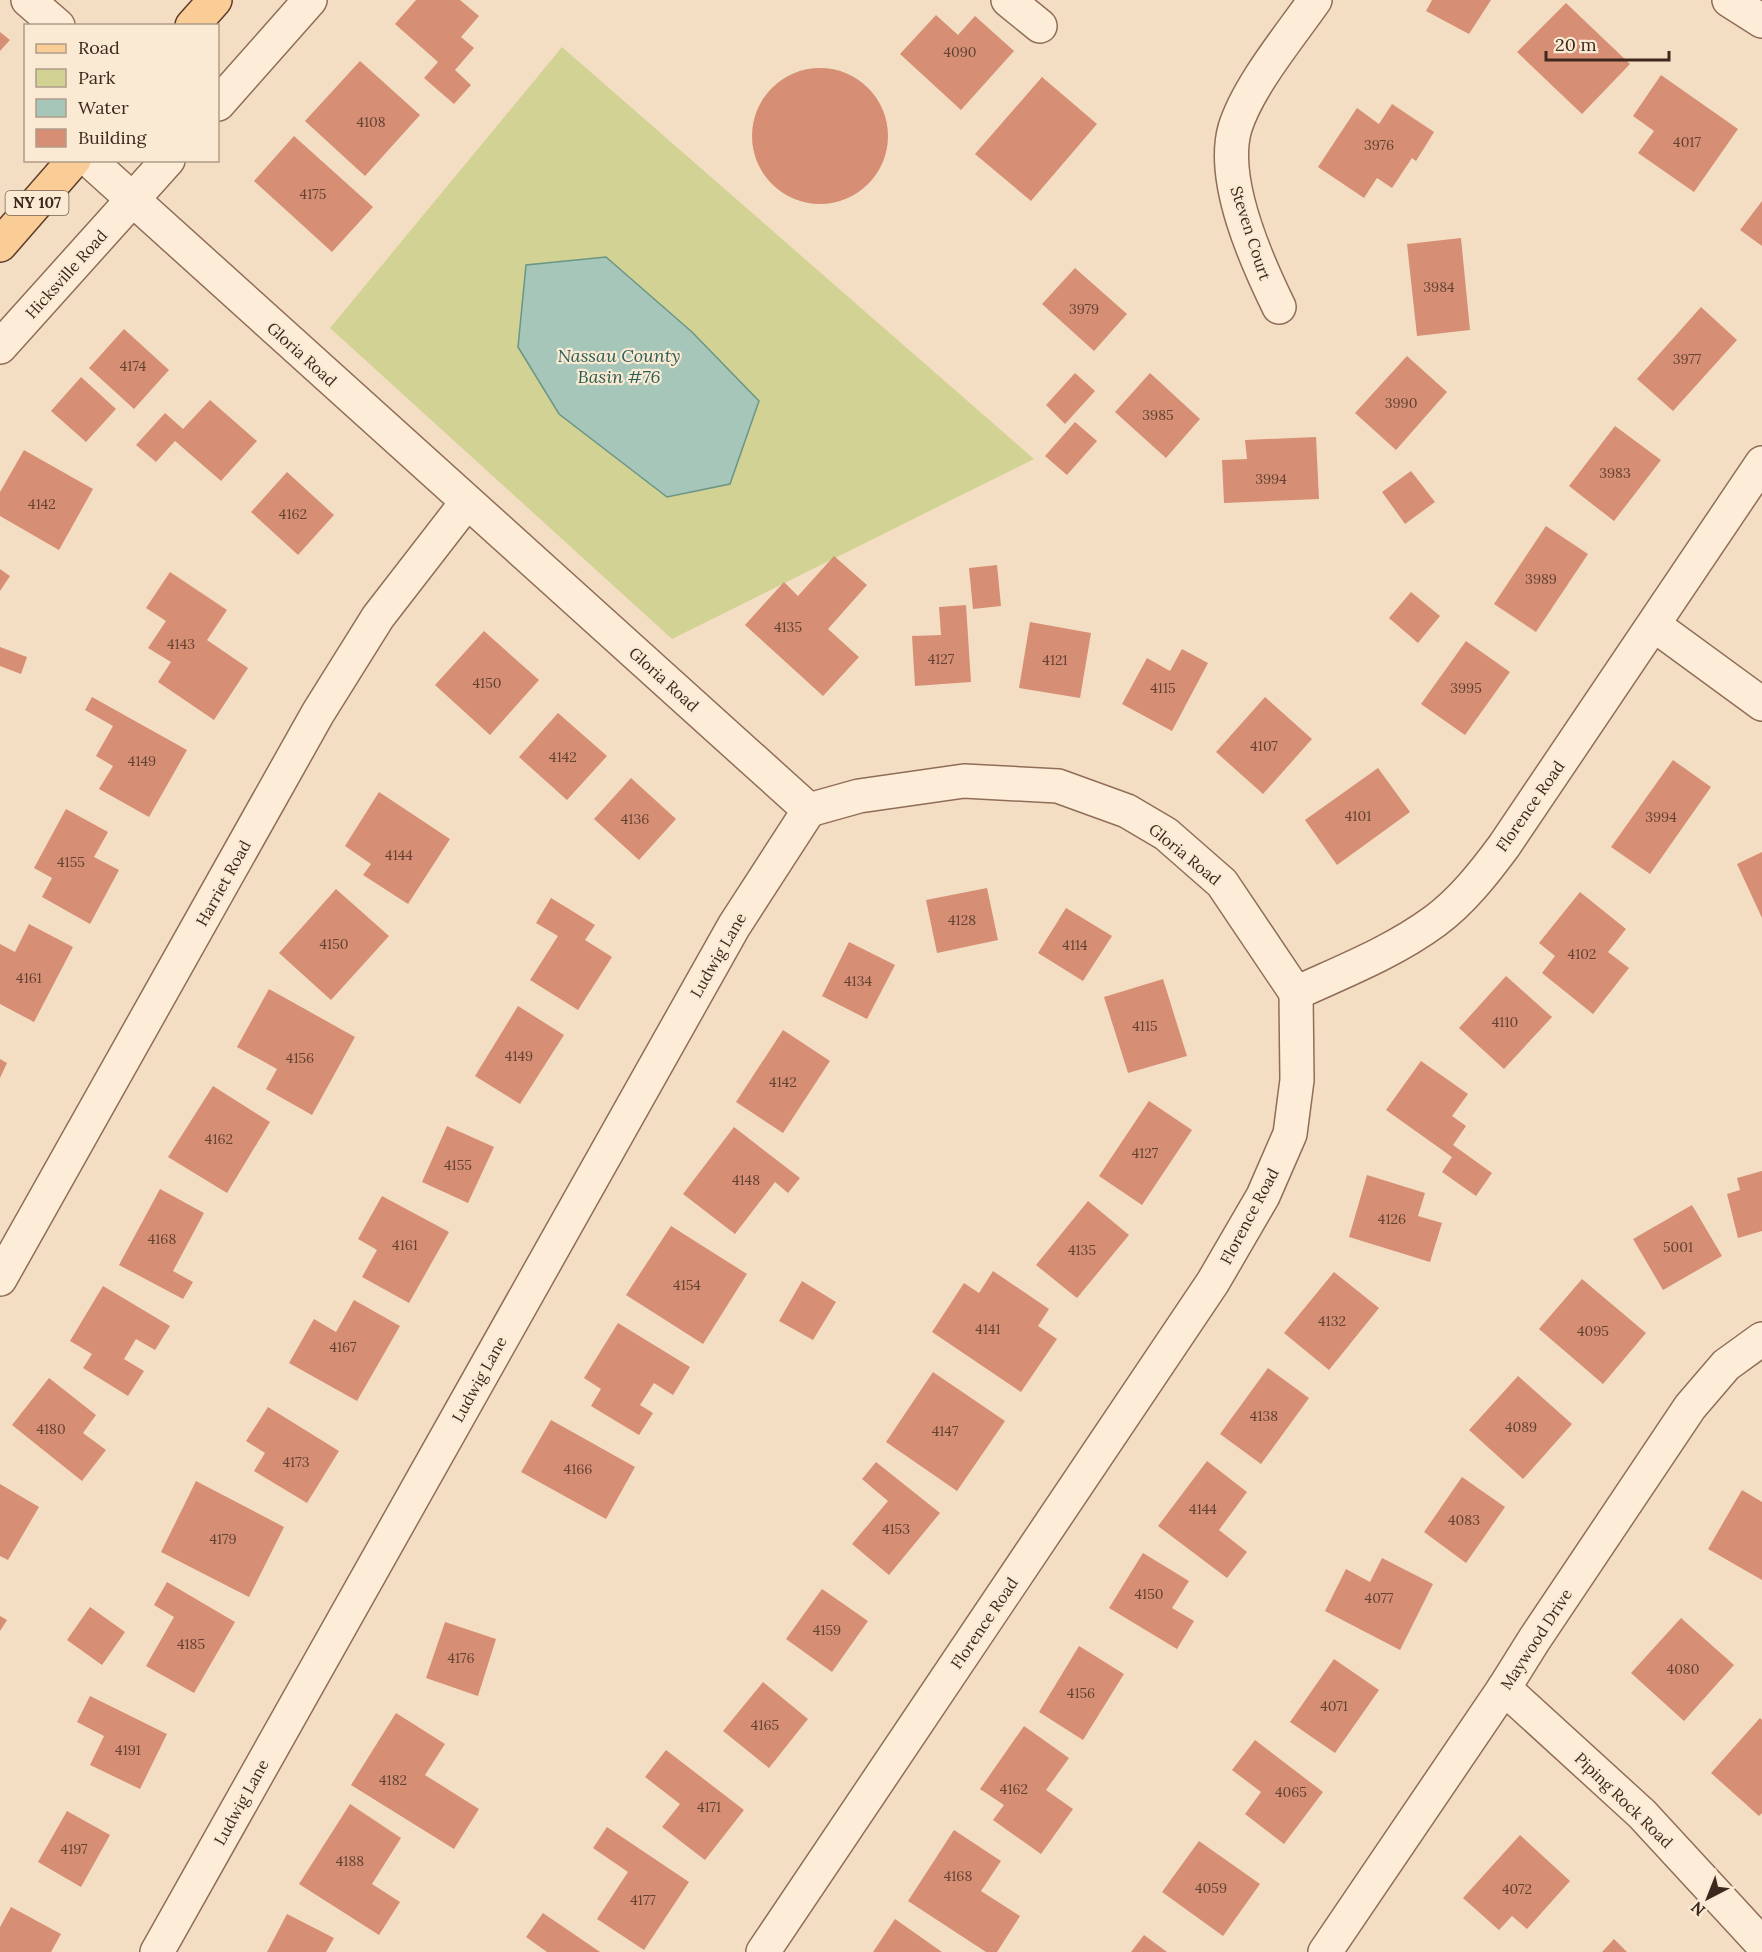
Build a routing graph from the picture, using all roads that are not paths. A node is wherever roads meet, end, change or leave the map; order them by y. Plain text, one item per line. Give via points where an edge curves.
1 (28, 0) edge
2 (215, 0) edge
3 (310, 0) edge
4 (1008, 0) edge
5 (1316, 0) edge
6 (1729, 0) edge
7 (1762, 21) edge
8 (56, 24) edge
9 (194, 24) edge
10 (1040, 26) dead end
11 (219, 103) edge
12 (72, 162) edge
13 (91, 162) edge
14 (166, 162) edge
15 (132, 201) junction
16 (0, 245) edge
17 (1279, 307) dead end
18 (0, 347) edge
19 (1762, 463) edge
20 (467, 502) junction
21 (1654, 625) junction
22 (1762, 704) edge
23 (810, 810) junction
24 (1296, 993) junction
25 (0, 1279) edge
26 (1762, 1339) edge
27 (1504, 1688) junction
28 (1762, 1944) edge
29 (157, 1952) edge
30 (763, 1952) edge
31 (1325, 1952) edge

1 - 8 street
2 - 9 main road
3 - 11 street
4 - 10 street
5 - 17 street, Steven Court via 1253,89 1235,128 1231,157 1236,194 1262,271
6 - 7 street
12 - 16 main road, NY 107
13 - 15 street, Gloria Road
14 - 15 street, Hicksville Road
15 - 18 street, Hicksville Road
15 - 20 street, Gloria Road
19 - 21 street, Florence Road
20 - 23 street, Gloria Road
20 - 25 street, Harriet Road via 378,617 318,713
21 - 22 street
21 - 24 street, Florence Road via 1479,879 1437,920 1392,949
23 - 24 street, Gloria Road via 859,796 964,782 1058,786 1127,811 1166,834 1222,883
23 - 29 street, Ludwig Lane via 734,926
24 - 30 street, Florence Road via 1297,1080 1290,1134 1263,1196 1213,1282
26 - 27 street, Maywood Drive via 1726,1365 1690,1407
27 - 28 street, Piping Rock Road via 1642,1814
27 - 31 street, Maywood Drive

